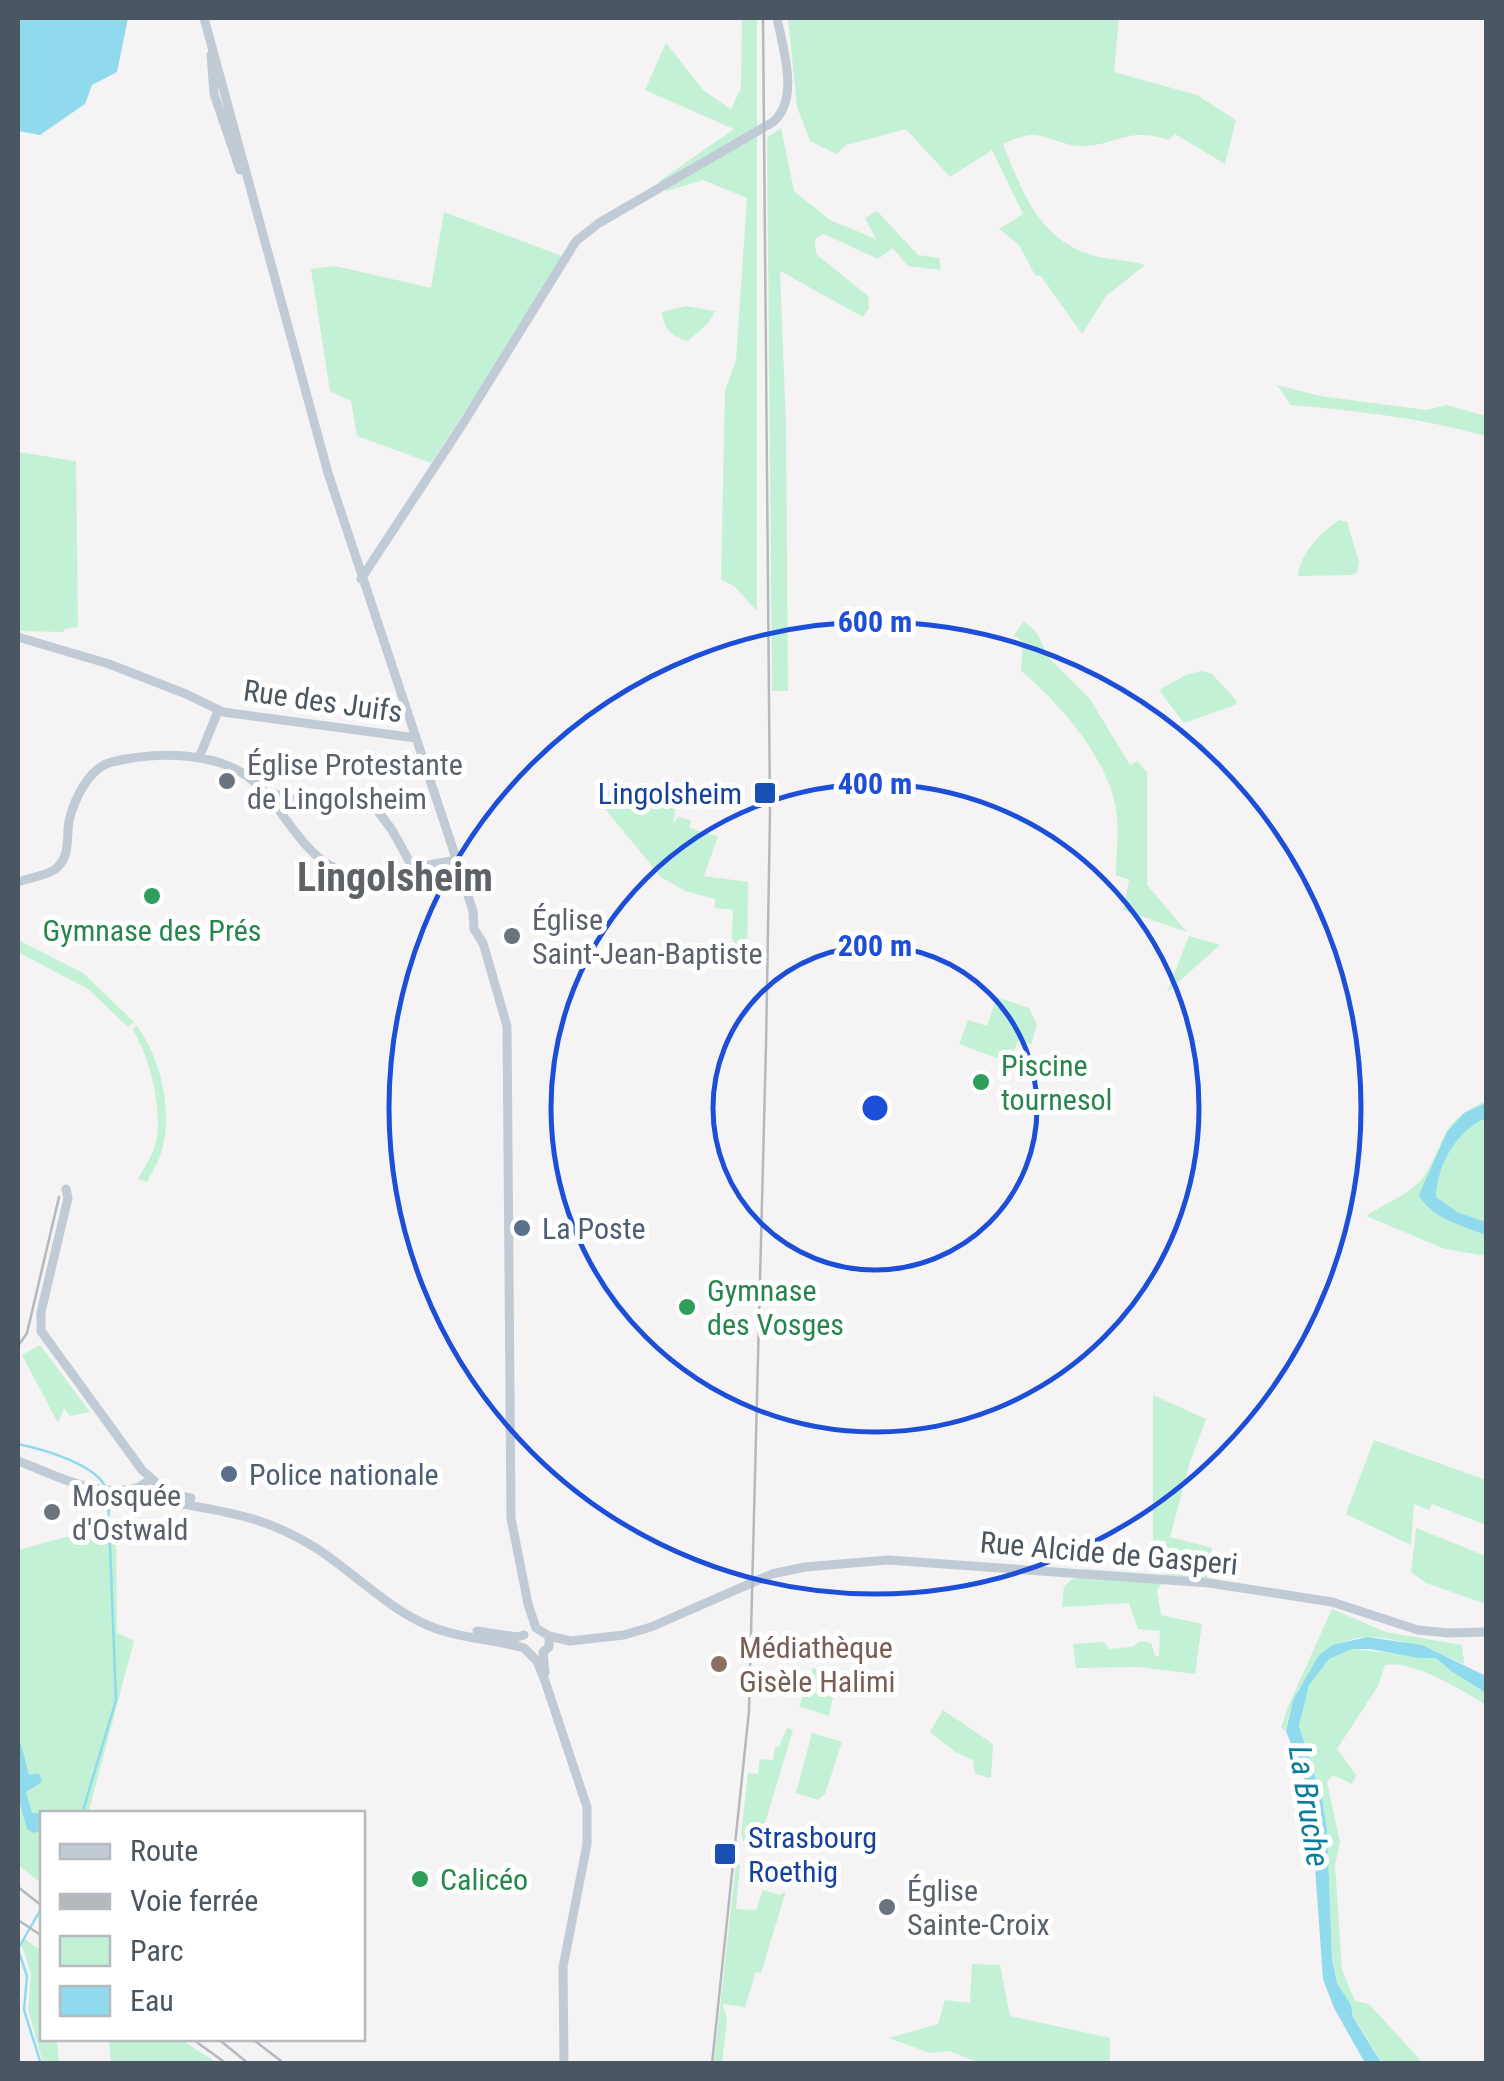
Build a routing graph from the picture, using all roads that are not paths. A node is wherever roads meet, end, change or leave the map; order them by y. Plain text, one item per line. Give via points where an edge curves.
1 (204, 18) edge
2 (778, 19) edge
3 (362, 583) junction
4 (18, 637) edge
5 (220, 712) junction
6 (416, 738) junction
7 (201, 759) junction
8 (266, 795) junction
9 (457, 860) junction
10 (412, 866) junction
11 (18, 882) edge
12 (66, 1189) dead end
13 (18, 1461) edge
14 (143, 1487) junction
15 (161, 1496) junction
16 (229, 1508) junction
17 (529, 1631) junction
18 (1486, 1632) edge
19 (539, 1648) junction
20 (564, 2064) edge

1 - 3 main road via 211,81 252,195
2 - 3 main road via 788,94 779,117 581,236
3 - 6 main road
4 - 5 main road, Rue des Juifs via 108,664
5 - 6 main road, Rue des Juifs
5 - 7 main road
6 - 9 main road
7 - 8 main road via 243,773
7 - 11 main road via 132,758 97,768 72,812 68,850 54,870
8 - 10 main road via 325,863 343,871
8 - 10 main road via 316,806 371,802
9 - 10 main road
9 - 17 main road via 508,1034 511,1518
12 - 14 main road via 41,1330 142,1470
13 - 14 main road via 108,1491
14 - 15 main road via 160,1486
14 - 15 main road via 149,1504
15 - 16 main road
16 - 17 main road via 283,1524 431,1621 517,1637
16 - 19 main road via 308,1544 416,1620
17 - 19 main road
17 - 19 main road
18 - 19 main road, Rue Alcide de Gasperi via 1412,1629 1326,1601 1209,1583 888,1560 760,1578 640,1631
19 - 20 main road via 588,1822 563,1967

